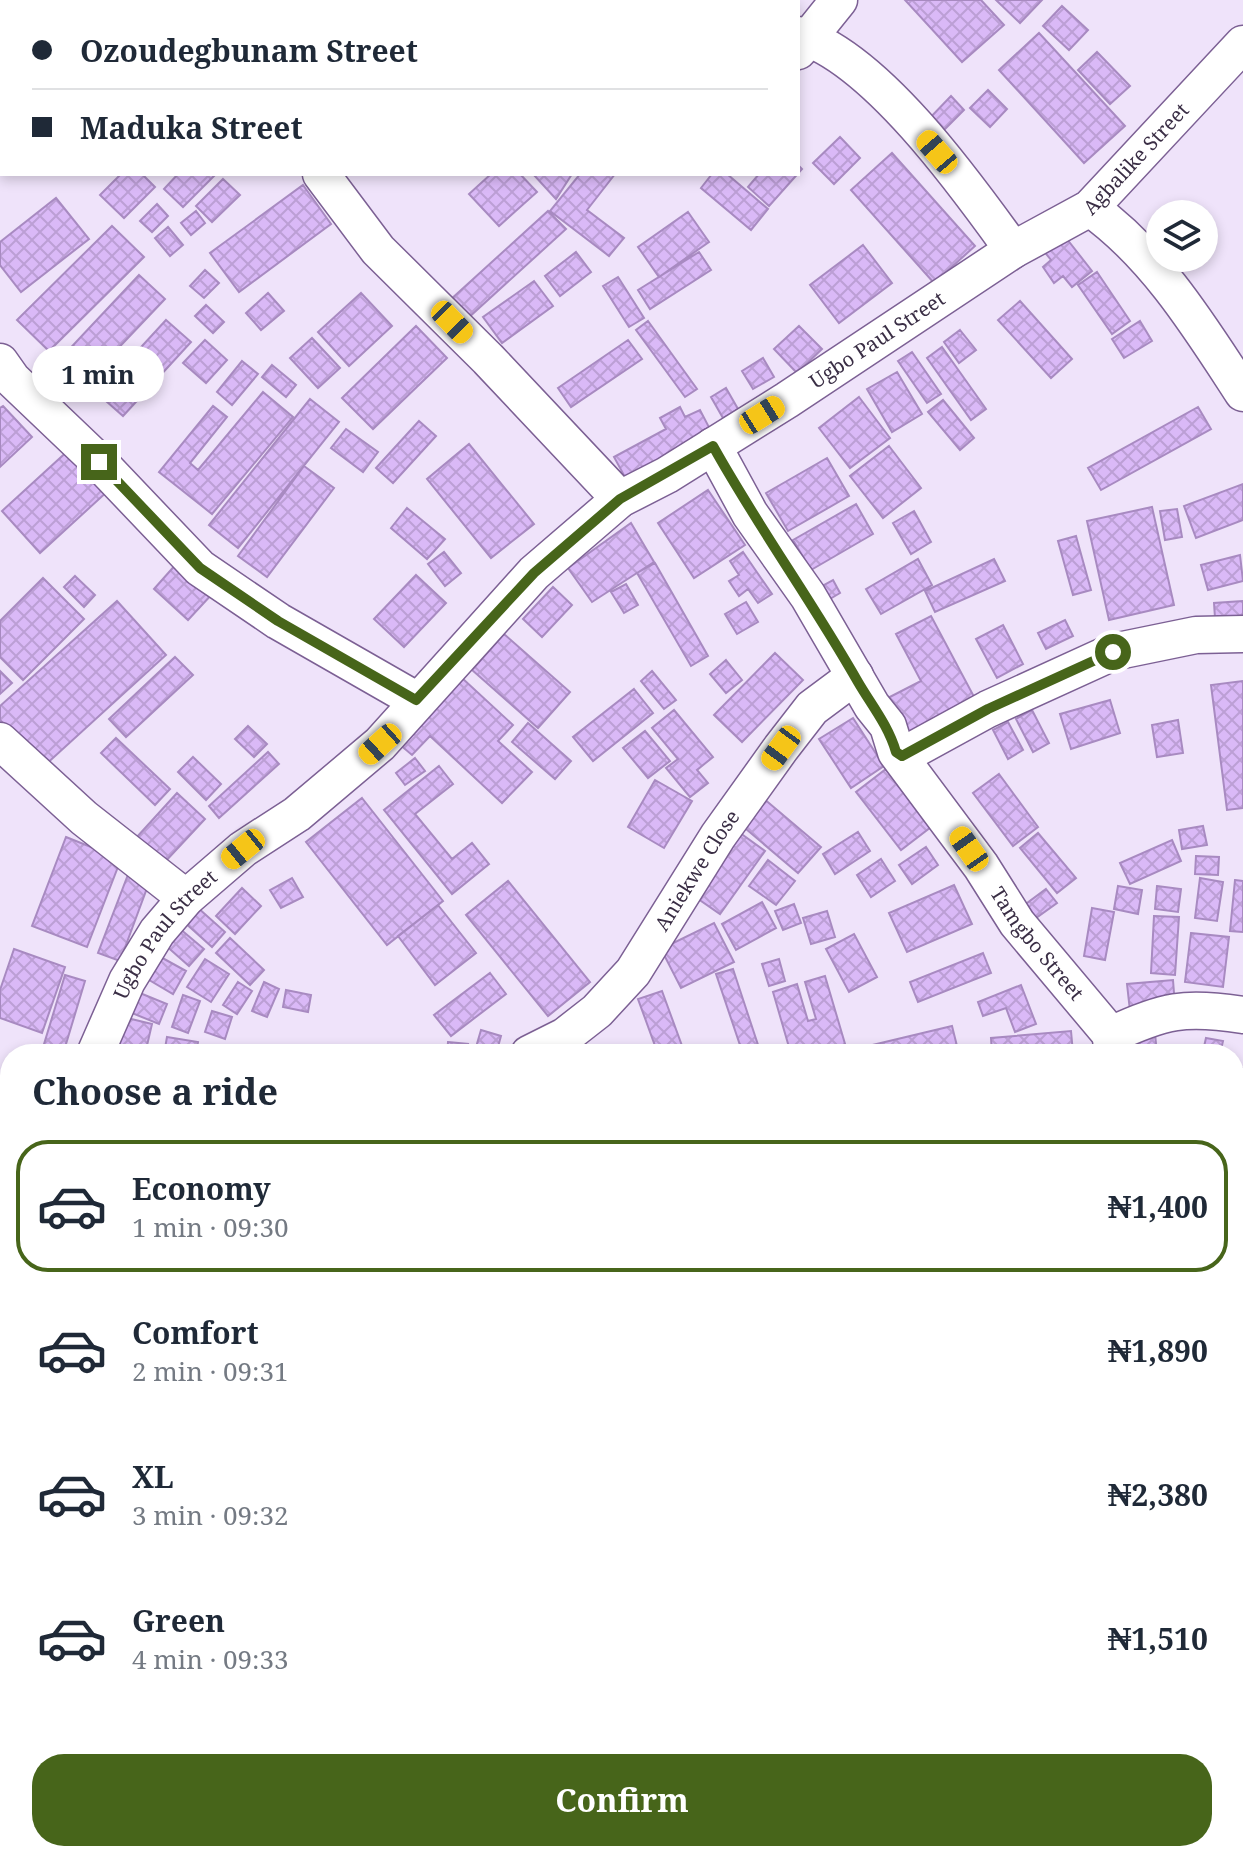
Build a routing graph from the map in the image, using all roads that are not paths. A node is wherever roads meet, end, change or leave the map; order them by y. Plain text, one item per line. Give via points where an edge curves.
1 (839, 0) edge
2 (802, 42) edge
3 (1243, 44) edge
4 (322, 176) edge
5 (1090, 208) junction
6 (1013, 250) junction
7 (0, 362) edge
8 (1243, 393) edge
9 (713, 446) junction
10 (620, 499) junction
11 (1243, 634) edge
12 (855, 676) junction
13 (416, 700) junction
14 (0, 741) edge
15 (902, 756) junction
16 (186, 898) junction
17 (1243, 1015) edge
18 (99, 1044) edge
19 (549, 1044) edge
20 (1111, 1044) edge

1 - 2 street
2 - 6 street via 849,62 877,87 972,192
3 - 5 street, Agbalike Street
4 - 10 street via 378,250
5 - 6 street, Agbalike Street
5 - 8 street via 1135,246
6 - 9 street, Ugbo Paul Street
7 - 13 street via 200,568 278,621
9 - 10 street, Ugbo Paul Street
9 - 12 street, Tamgbo Street via 750,514 808,596
10 - 13 street, Ugbo Paul Street via 534,573
11 - 15 street via 1196,635 1113,652 988,709
12 - 15 street, Tamgbo Street
12 - 19 street, Aniekwe Close via 812,708 781,748 718,836 633,972 597,1011
13 - 16 street, Ugbo Paul Street via 380,744 344,776
14 - 16 street via 84,818
15 - 20 street, Tamgbo Street via 1017,923
16 - 18 street, Ugbo Paul Street via 127,981
17 - 20 street via 1196,1008 1172,1011

